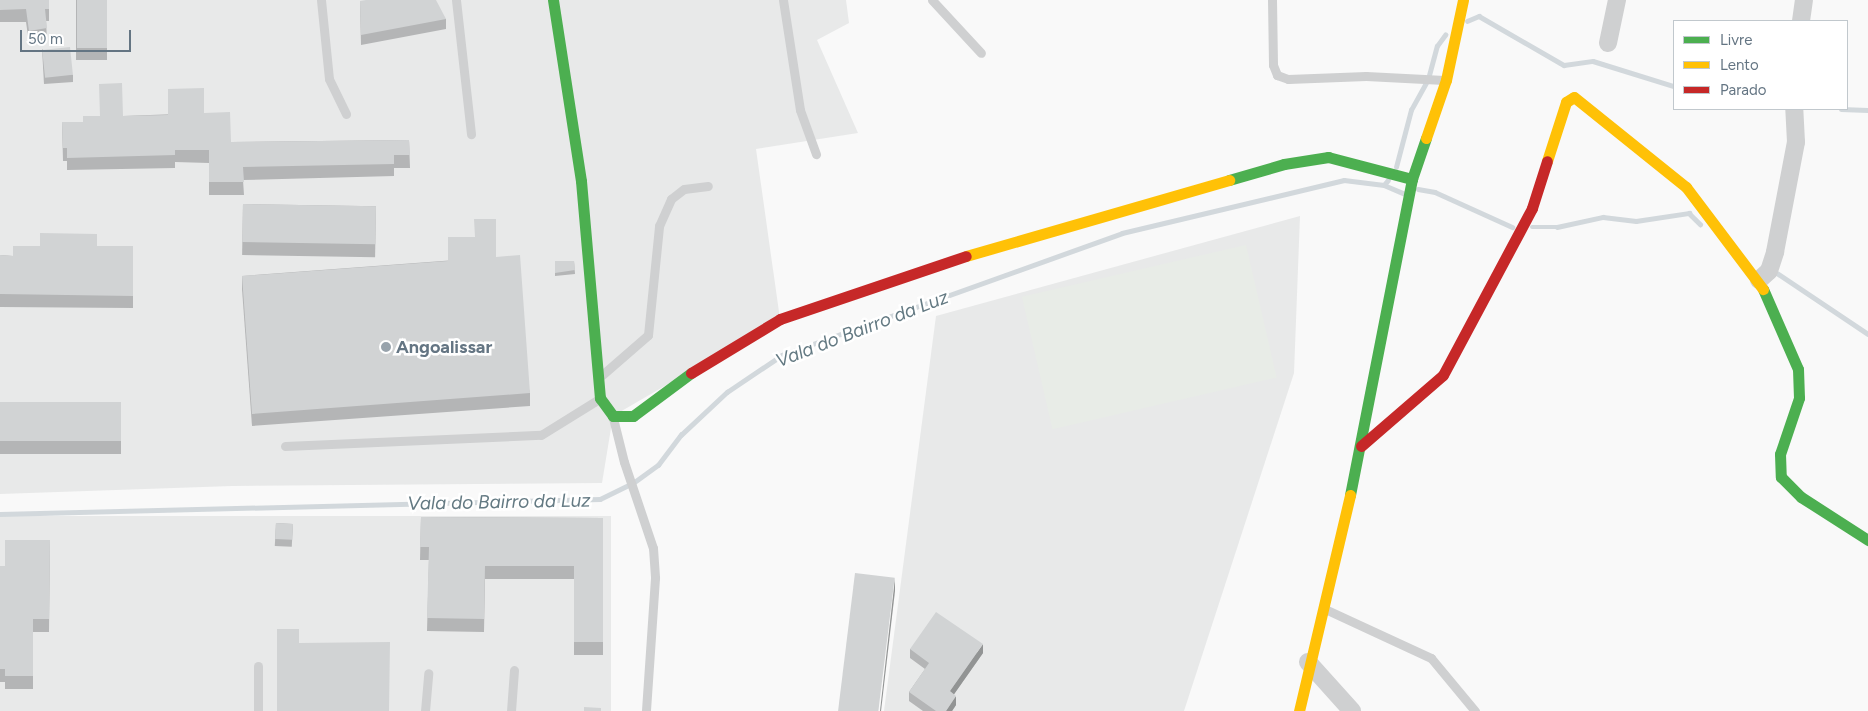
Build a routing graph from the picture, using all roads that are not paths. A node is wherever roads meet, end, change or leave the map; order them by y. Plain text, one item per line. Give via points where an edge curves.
1 (321, 0) edge
2 (456, 0) edge
3 (552, 0) edge
4 (783, 0) edge
5 (932, 0) edge
6 (1272, 0) edge
7 (1463, 0) edge
8 (1617, 0) edge
9 (1804, 0) edge
10 (1801, 20) edge
11 (1608, 43) dead end
12 (981, 53) dead end
13 (1446, 80) junction
14 (1794, 110) edge
15 (346, 114) dead end
16 (471, 134) dead end
17 (816, 154) dead end
18 (1412, 180) junction
19 (708, 186) dead end
20 (1759, 280) junction
21 (600, 377) junction
22 (600, 398) junction
23 (613, 416) junction
24 (284, 446) dead end
25 (1361, 446) junction
26 (1868, 540) edge
27 (1323, 608) junction
28 (1308, 662) junction
29 (258, 666) dead end
30 (514, 670) dead end
31 (428, 673) dead end
32 (258, 711) edge
33 (425, 711) edge
34 (511, 711) edge
35 (646, 711) edge
36 (1299, 711) edge
37 (1352, 711) edge
38 (1475, 711) edge

1 - 15 lane via 329,79
2 - 16 lane
3 - 21 street via 581,181
4 - 17 lane via 800,110
5 - 12 lane
6 - 13 lane via 1273,65 1277,75 1288,80 1366,76
7 - 13 street
8 - 11 street
9 - 10 street
13 - 18 street
14 - 20 street via 1796,142 1774,252 1768,271
18 - 23 street via 1374,167 1328,157 1284,164 994,246 780,319 713,357 634,416
18 - 25 street
19 - 21 lane via 684,189 671,199 659,226 648,335
20 - 25 street via 1686,187 1580,102 1568,97 1532,208 1452,361 1443,374
20 - 26 street via 1798,369 1799,398 1780,454 1781,476 1801,497
21 - 22 street
22 - 23 street
22 - 24 lane via 541,435
23 - 35 lane via 624,462 653,548 655,578
25 - 27 street
27 - 28 street
27 - 38 lane via 1431,658
28 - 36 street
28 - 37 street
29 - 32 lane
30 - 34 lane
31 - 33 lane

